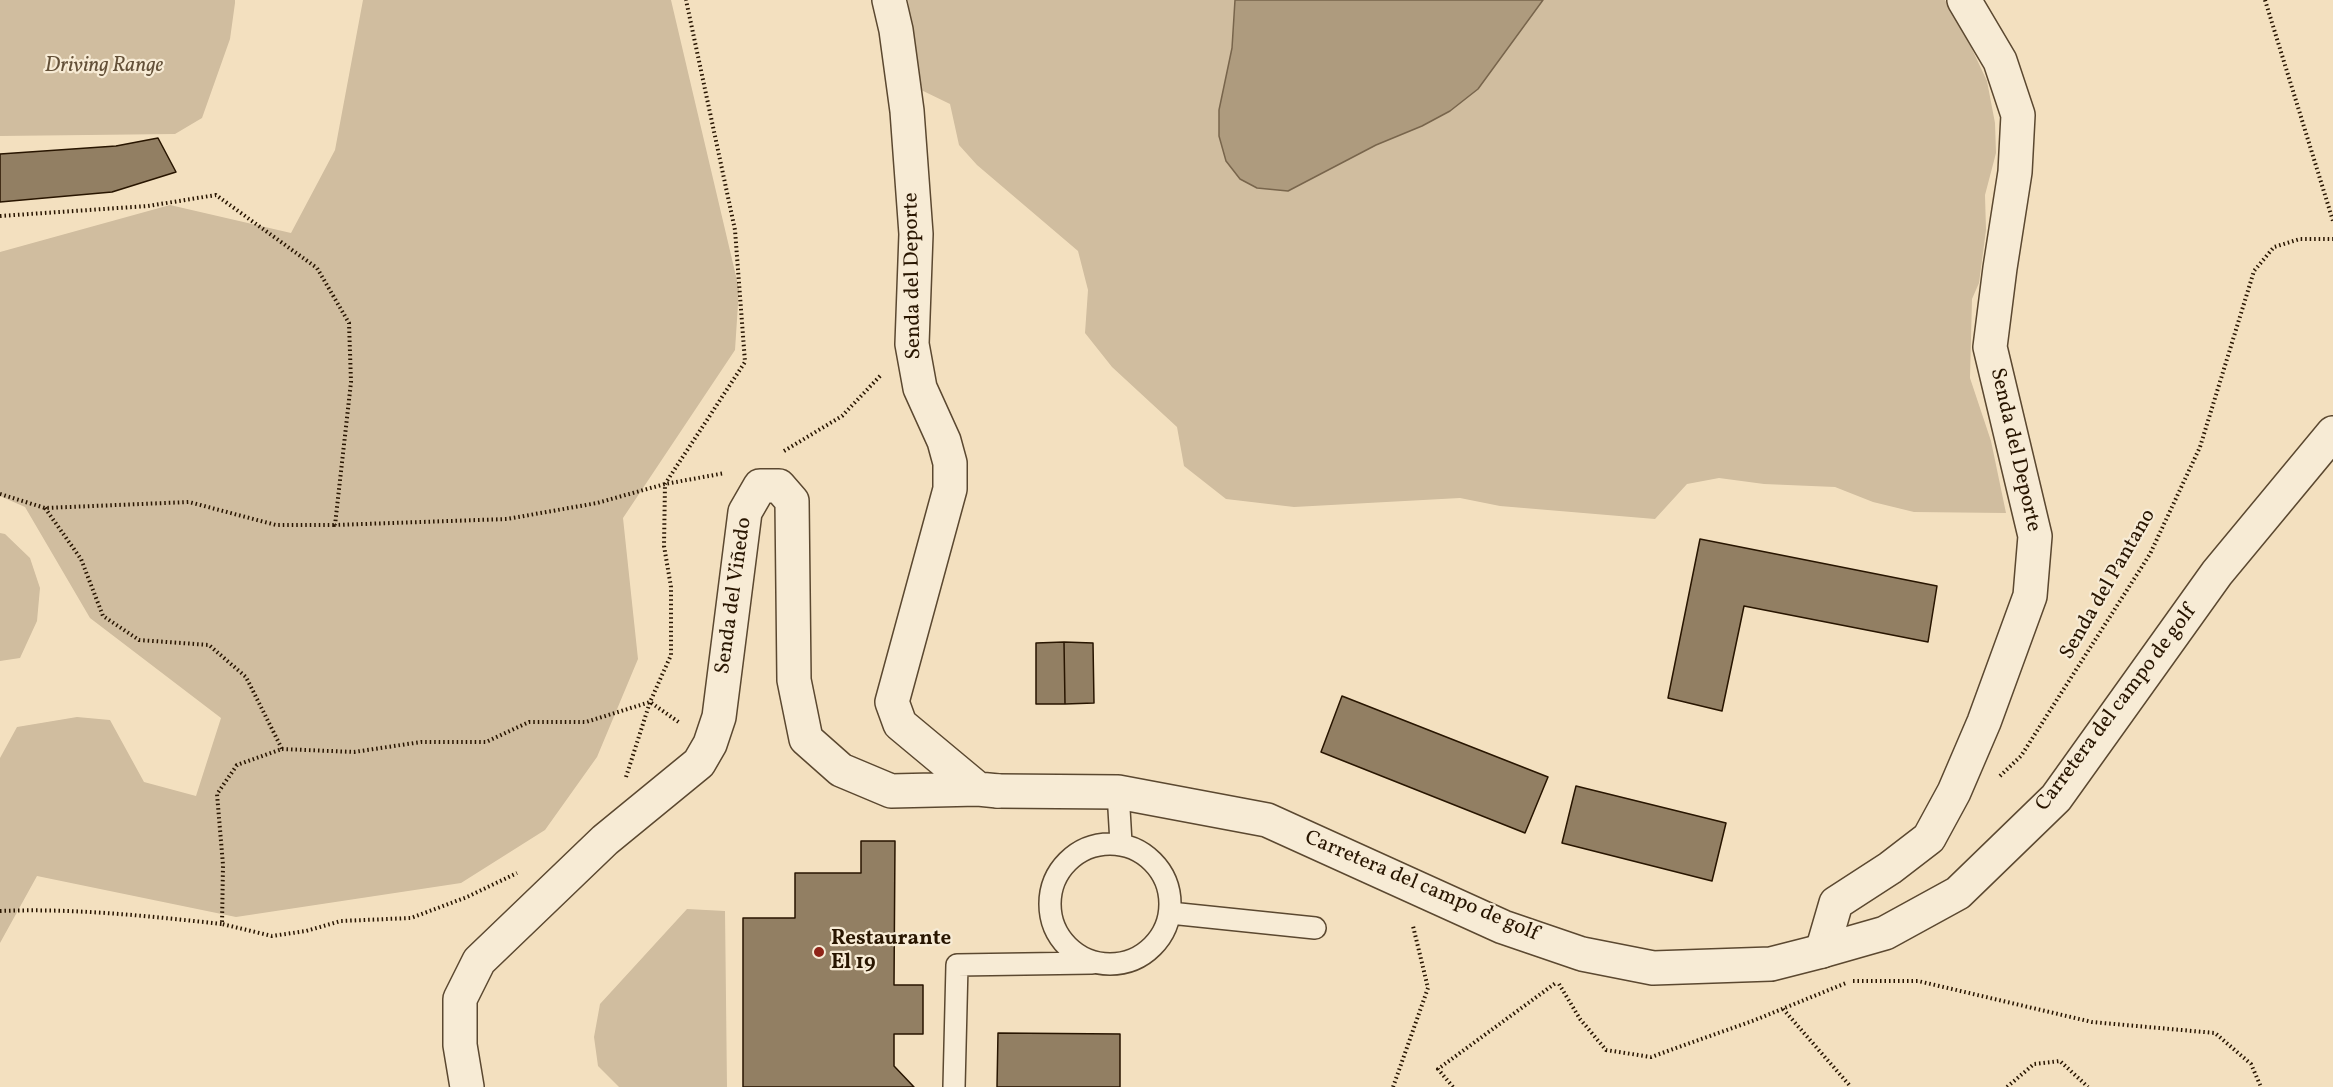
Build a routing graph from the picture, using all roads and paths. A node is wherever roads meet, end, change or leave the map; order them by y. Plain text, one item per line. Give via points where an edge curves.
1 (686, 0) edge
2 (889, 0) edge
3 (1964, 0) edge
4 (2265, 0) edge
5 (0, 216) edge
6 (2333, 221) edge
7 (2333, 238) edge
8 (914, 356) junction
9 (2333, 433) edge
10 (780, 453) dead end
11 (665, 484) junction
12 (760, 486) junction
13 (0, 494) edge
14 (45, 508) junction
15 (335, 525) junction
16 (650, 702) junction
17 (710, 744) junction
18 (282, 749) junction
19 (1962, 771) junction
20 (622, 788) dead end
21 (988, 790) junction
22 (1118, 792) junction
23 (1120, 843) junction
24 (526, 869) dead end
25 (1403, 882) junction
26 (0, 911) edge
27 (1170, 913) junction
28 (222, 924) junction
29 (1315, 928) dead end
30 (1534, 938) junction
31 (1822, 951) junction
32 (1095, 963) junction
33 (1558, 982) junction
34 (1783, 1009) junction
35 (467, 1087) edge
36 (954, 1087) edge
37 (1393, 1087) edge
38 (1453, 1087) edge
39 (1851, 1087) edge
40 (2007, 1087) edge
41 (2088, 1087) edge
42 (2261, 1087) edge

1 - 11 path via 735,230 745,362
2 - 8 street, Senda del Deporte via 897,30 907,111 915,223
3 - 19 street, Senda del Deporte via 2000,61 2018,115 2015,172 1990,347 2035,536 2030,596
4 - 6 path
5 - 15 path via 148,206 216,195 317,268 349,323 351,382
7 - 19 path, Senda del Pantano via 2300,238 2274,247 2254,271 2200,447 2150,554 2021,756 1998,778
8 - 10 path via 888,368 842,416
8 - 21 street, Senda del Deporte via 920,388 950,463 950,489 892,702 900,724
9 - 31 street, Carretera del campo de golf via 2217,573 2056,798 1958,893 1885,933
11 - 12 path via 752,469
11 - 15 path via 597,503 507,519
11 - 16 path via 664,546 671,587 671,655
12 - 17 street, Senda del Viñedo via 745,512 719,717
12 - 21 street via 779,486 792,501 794,680 806,739 841,770 891,791
13 - 14 path
14 - 15 path via 189,502 276,525
14 - 18 path via 81,559 103,616 139,640 209,645 246,677
16 - 17 path
16 - 18 path via 586,722 529,722 486,742 421,742 354,752
16 - 20 path
17 - 35 street, Senda del Viñedo via 699,764 605,840 479,961 460,999 460,1045
18 - 28 path via 237,765 217,794 224,865
19 - 31 street, Senda del Deporte via 1929,838 1836,903
21 - 22 street, Carretera del campo de golf
22 - 23 lane
22 - 25 street, Carretera del campo de golf via 1267,820
23 - 27 lane via 1138,849 1154,861 1170,894
23 - 32 lane via 1100,843 1081,850 1064,863 1053,881 1049,901 1052,921 1062,940 1076,954
24 - 28 path via 411,918 341,921 306,932 272,936
25 - 30 street, Carretera del campo de golf
25 - 37 path via 1428,988
26 - 28 path via 149,916
27 - 29 lane
27 - 32 lane via 1164,932 1152,948 1135,959
30 - 31 street, Carretera del campo de golf via 1582,954 1653,968 1771,964
30 - 33 path
32 - 36 lane via 957,965
33 - 34 path via 1605,1050 1651,1057
33 - 38 path via 1438,1069
34 - 39 path
34 - 42 path via 1853,981 1918,981 2092,1022 2215,1033 2251,1064
40 - 41 path via 2034,1064 2060,1061

